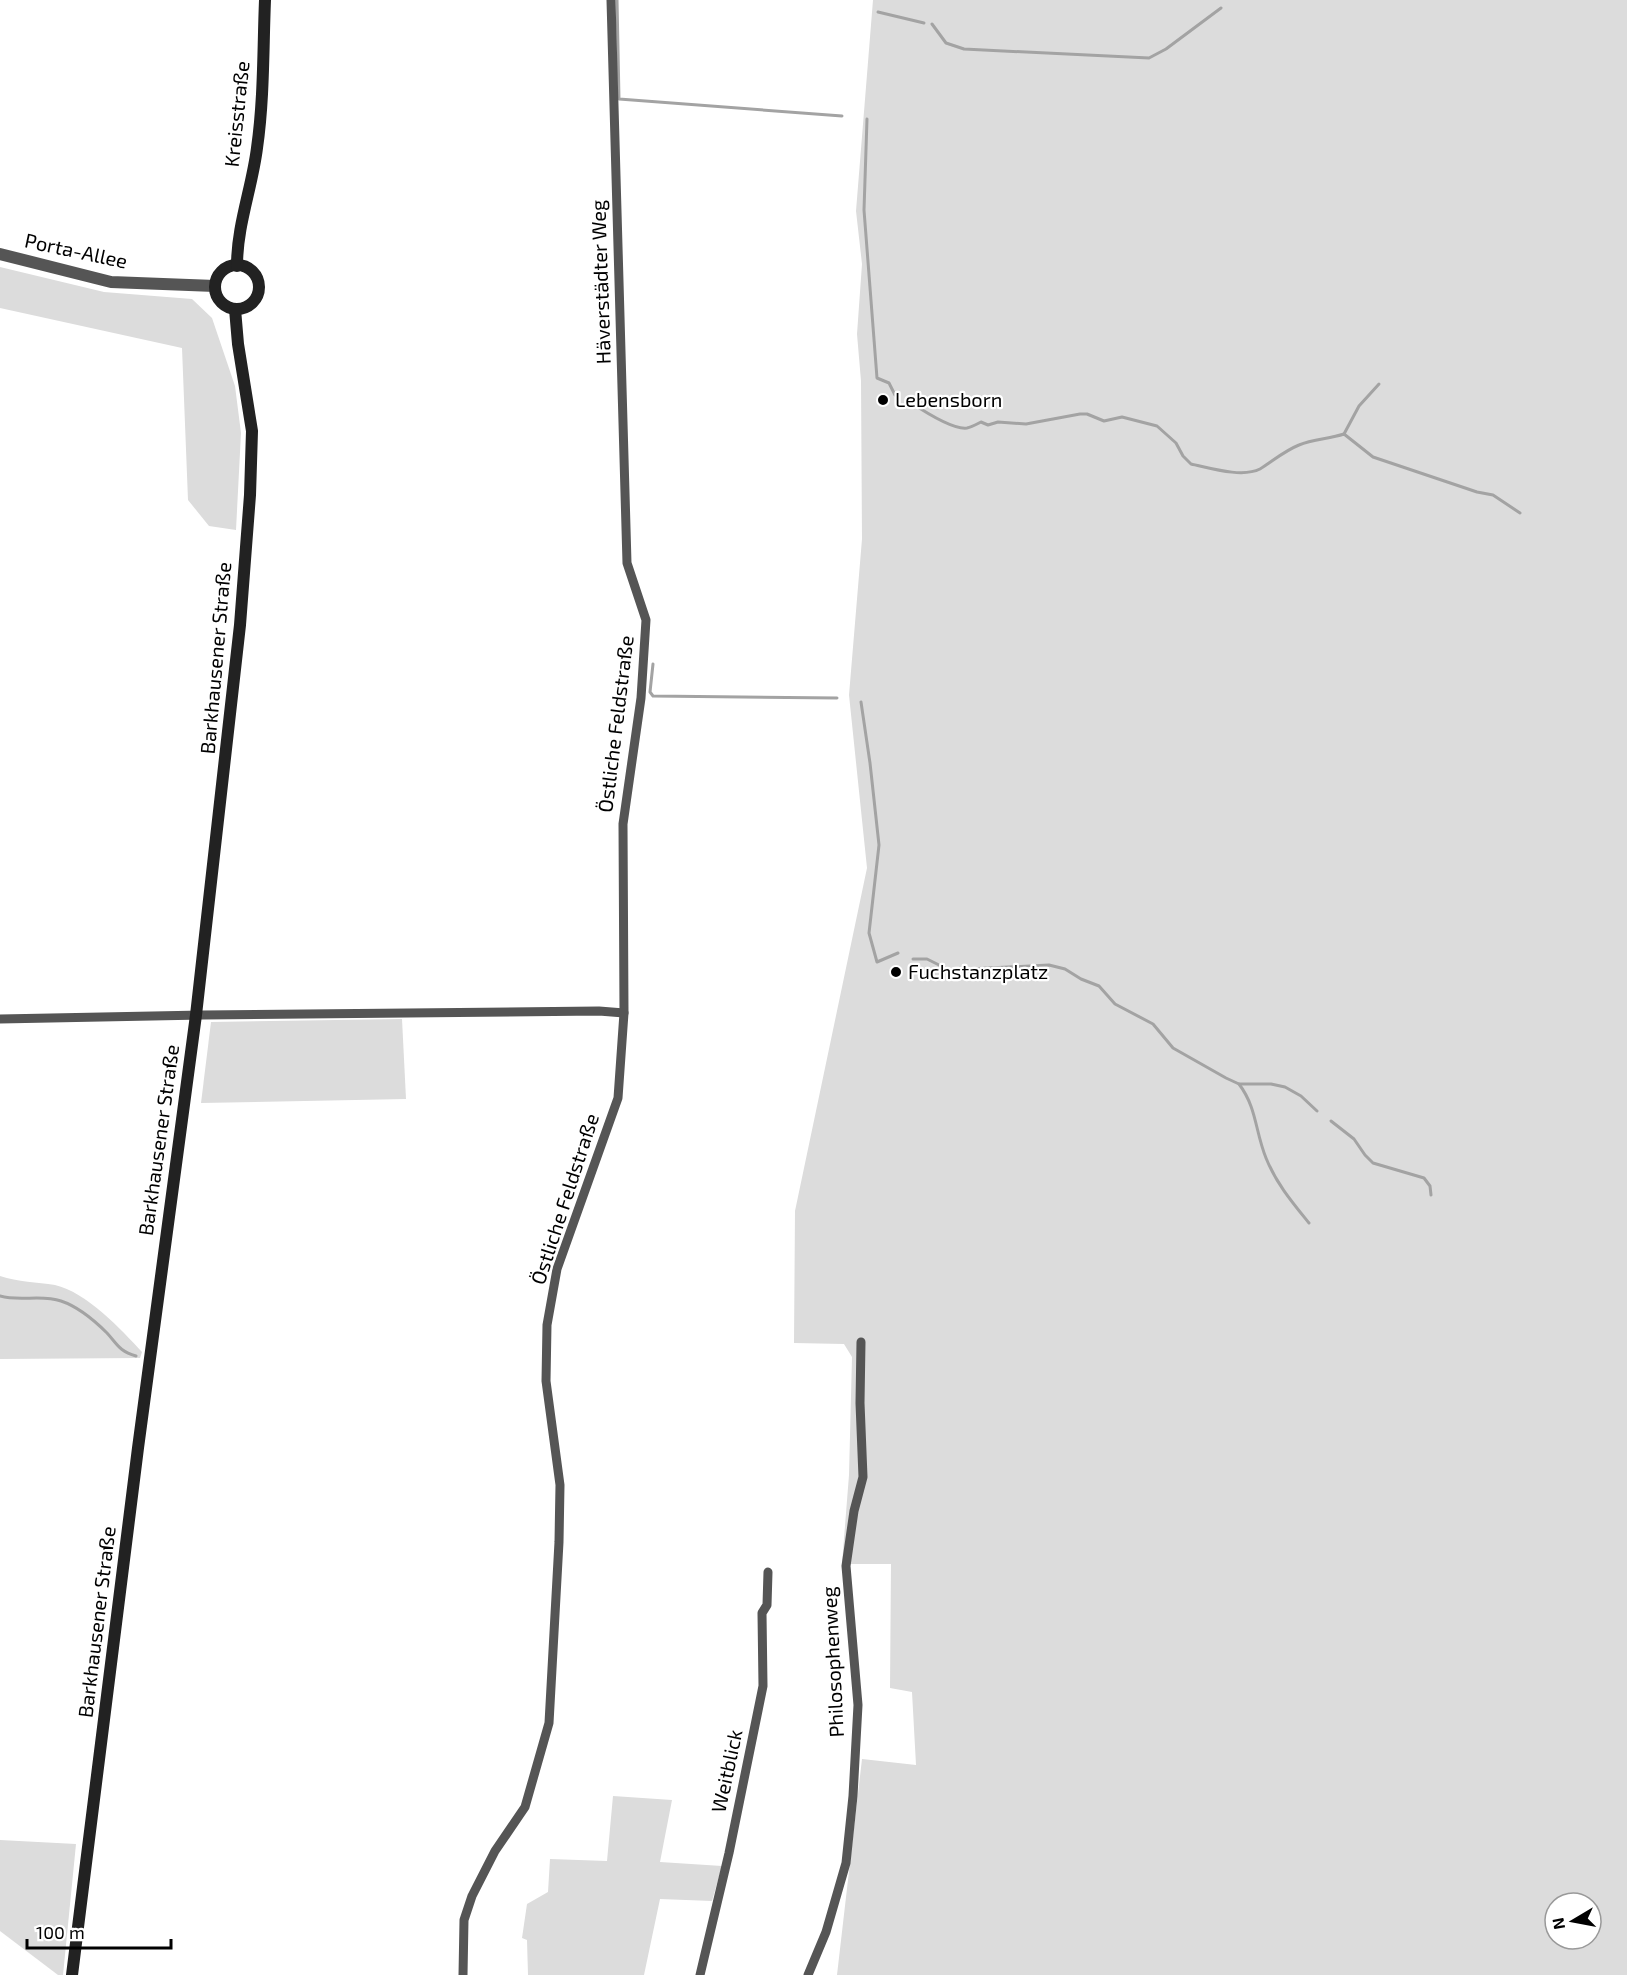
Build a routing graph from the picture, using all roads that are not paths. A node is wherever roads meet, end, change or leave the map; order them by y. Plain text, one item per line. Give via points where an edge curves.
1 (265, 0) edge
2 (611, 0) edge
3 (0, 254) edge
4 (237, 266) junction
5 (215, 286) junction
6 (235, 309) junction
7 (627, 563) joint
8 (624, 1013) junction
9 (196, 1015) junction
10 (0, 1019) edge
11 (861, 1342) dead end
12 (768, 1572) dead end
13 (72, 1975) edge
14 (463, 1975) edge
15 (700, 1975) edge
16 (808, 1975) edge

1 - 4 main road, Kreisstraße via 261,115
2 - 7 street, Häverstädter Weg
3 - 5 street, Porta-Allee via 111,282
4 - 5 main road via 221,273
4 - 6 main road via 254,273 259,287 255,301
5 - 6 main road via 219,299
6 - 9 main road, Barkhausener Straße via 252,431 250,495 230,729
7 - 8 street, Östliche Feldstraße via 646,620 641,698 623,824
8 - 9 street
8 - 14 street, Östliche Feldstraße via 618,1098 557,1269 547,1325 546,1381 560,1485 549,1723 525,1807 495,1851 472,1896 464,1920
9 - 10 street
9 - 13 main road, Barkhausener Straße
11 - 16 street, Philosophenweg via 863,1477 846,1566 858,1705 853,1796 846,1863 826,1932
12 - 15 street, Weitblick via 767,1605 762,1613 763,1686

